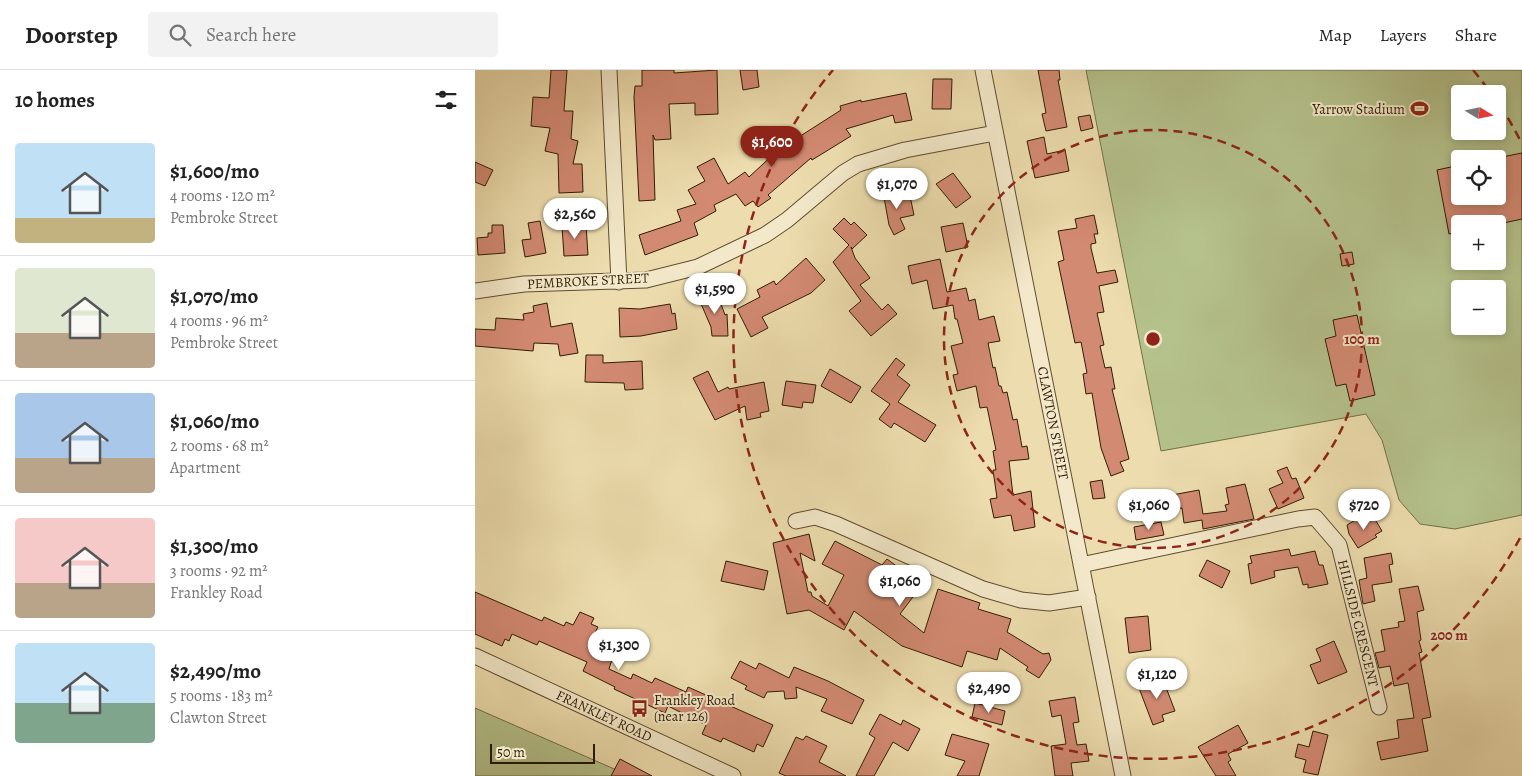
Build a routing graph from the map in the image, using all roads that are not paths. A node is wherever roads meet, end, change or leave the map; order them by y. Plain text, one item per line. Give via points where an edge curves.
1 (609, 70) edge
2 (983, 70) edge
3 (995, 134) junction
4 (619, 282) junction
5 (475, 291) edge
6 (796, 521) dead end
7 (1081, 565) junction
8 (1088, 597) junction
9 (475, 656) edge
10 (1379, 707) dead end
11 (733, 776) edge
12 (1123, 776) edge

1 - 4 street
2 - 3 street, CLAWTON STREET
3 - 4 street, PEMBROKE STREET via 905,150 858,164 787,220 735,251 673,274
3 - 7 street, CLAWTON STREET
4 - 5 street, PEMBROKE STREET via 524,284
6 - 8 street via 815,517 835,524 983,589 1021,600 1049,603
7 - 8 street, CLAWTON STREET
7 - 10 street, HILLSIDE CRESCENT via 1315,517 1339,545
8 - 12 street, CLAWTON STREET
9 - 11 street, FRANKLEY ROAD

